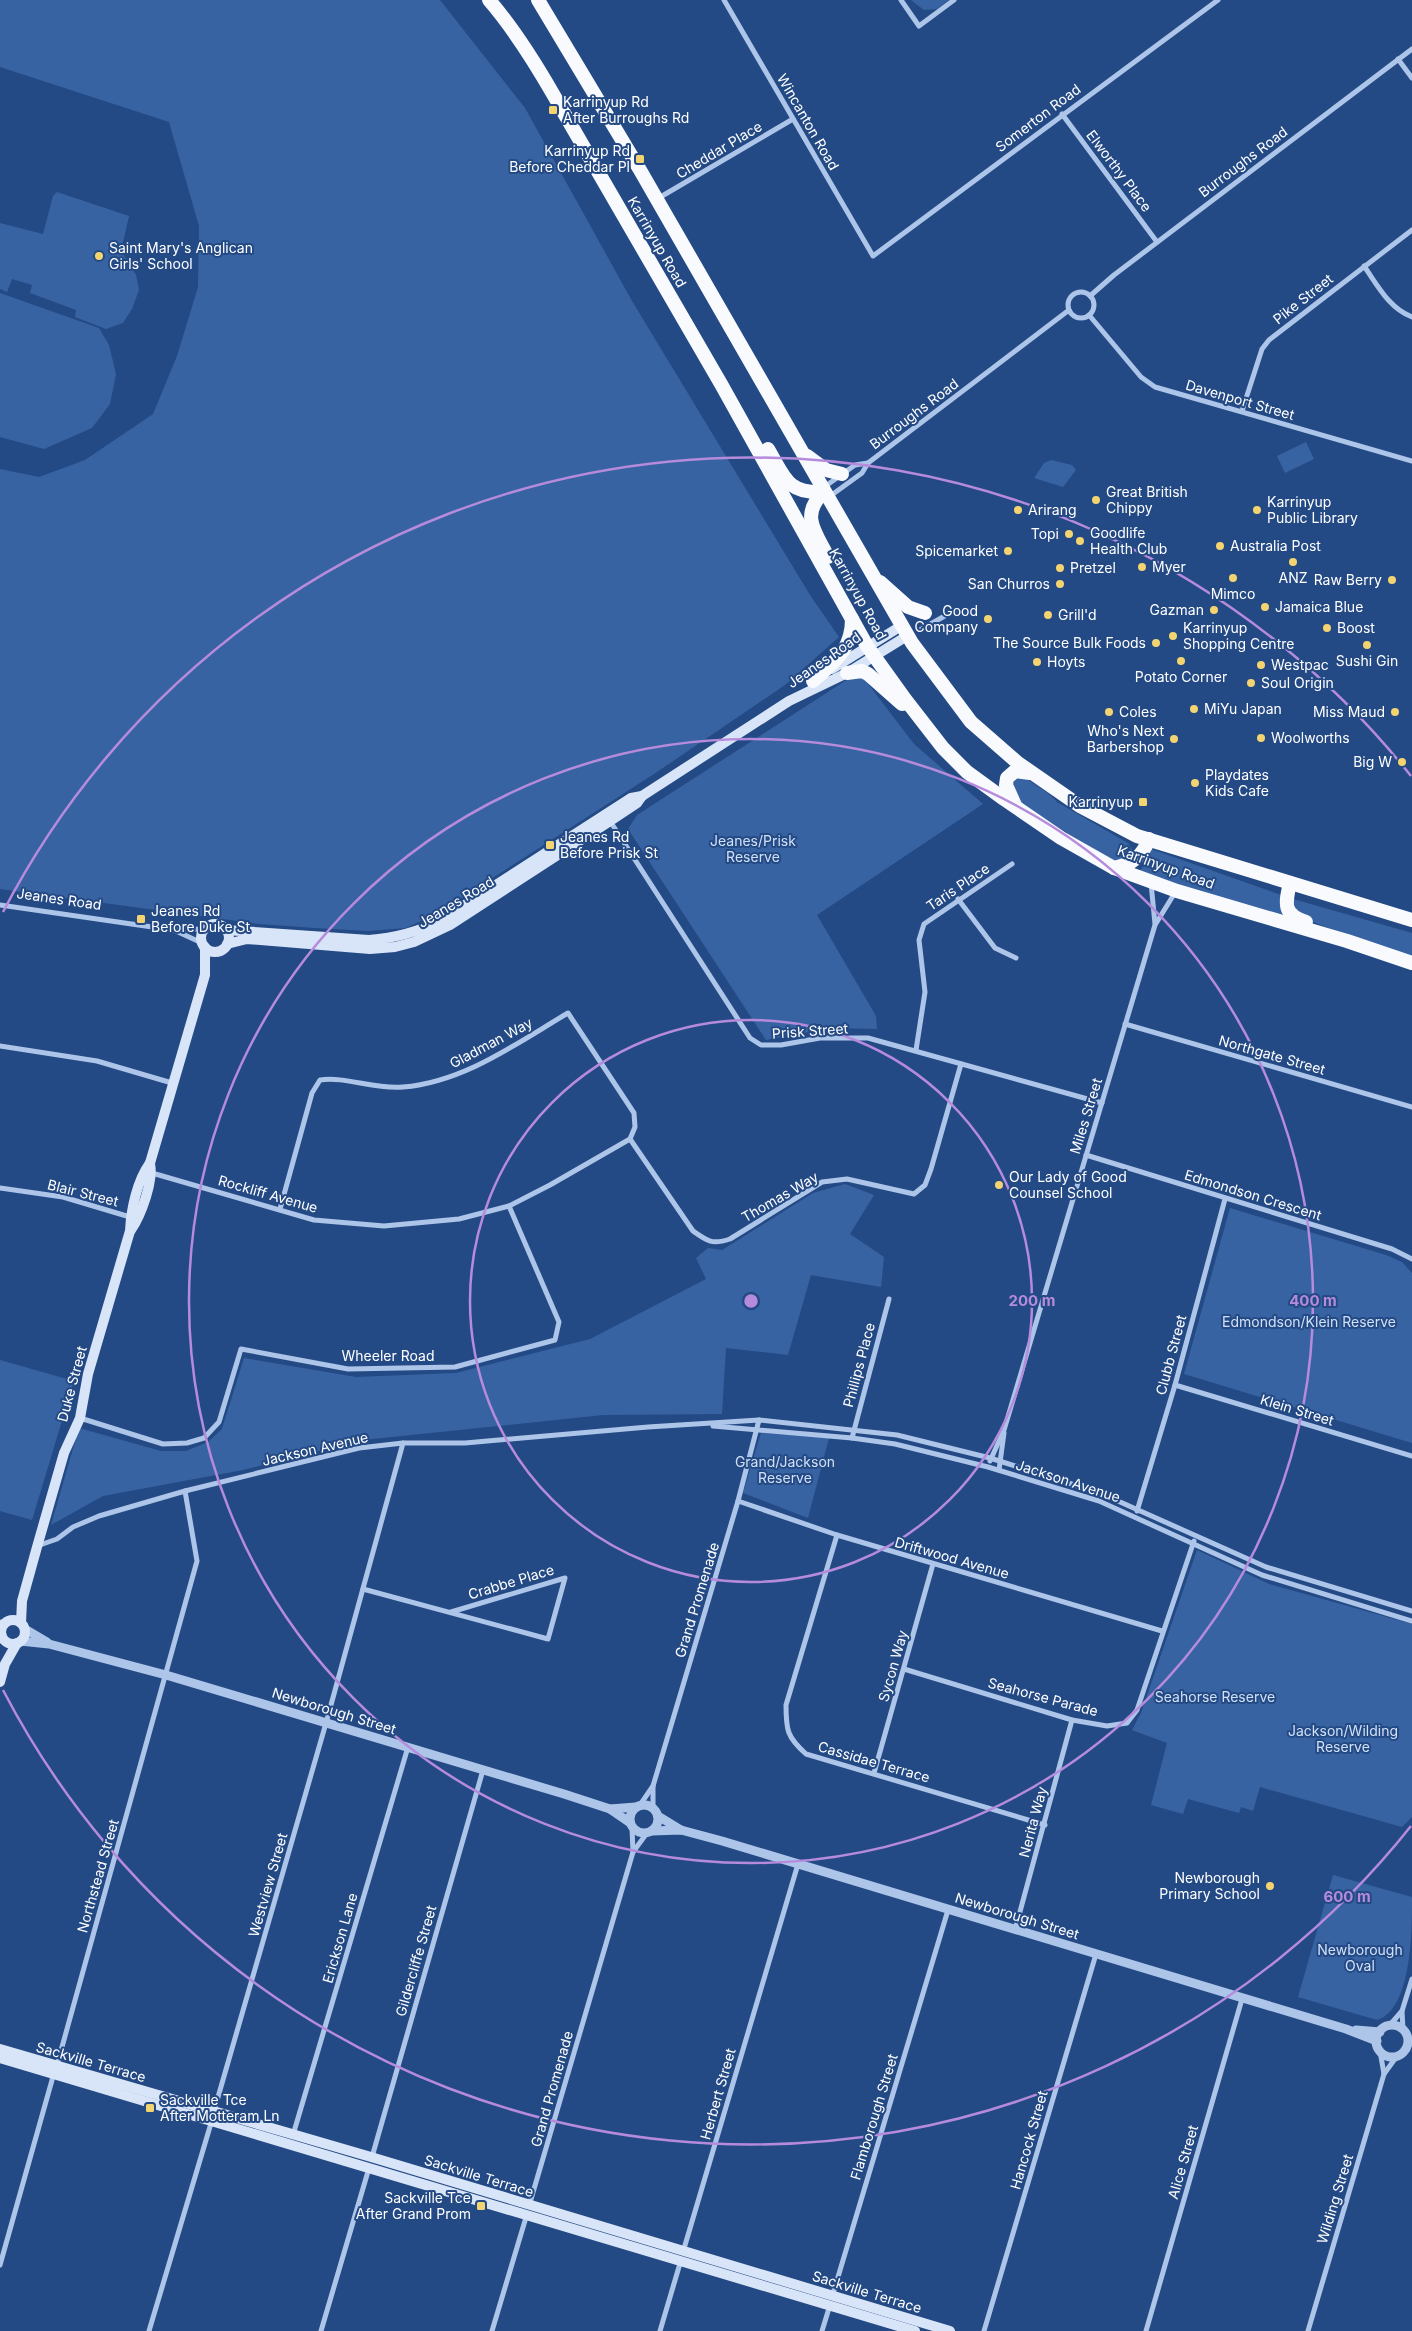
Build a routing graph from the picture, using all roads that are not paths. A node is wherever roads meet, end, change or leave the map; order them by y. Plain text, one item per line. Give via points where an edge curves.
1 (489, 0) edge
2 (538, 0) edge
3 (724, 0) edge
4 (901, 0) edge
5 (954, 0) edge
6 (1218, 0) edge
7 (1412, 49) edge
8 (1398, 59) junction
9 (1412, 78) edge
10 (1062, 114) junction
11 (793, 119) junction
12 (657, 200) junction
13 (1412, 230) edge
14 (1157, 242) junction
15 (873, 256) joint
16 (1364, 266) junction
17 (1090, 296) junction
18 (1068, 310) junction
19 (1089, 315) junction
20 (1412, 318) edge
21 (721, 384) junction
22 (1242, 411) junction
23 (804, 455) junction
24 (1412, 461) edge
25 (868, 463) junction
26 (842, 474) junction
27 (824, 492) junction
28 (874, 577) junction
29 (838, 593) junction
30 (957, 609) dead end
31 (925, 614) dead end
32 (852, 617) junction
33 (920, 630) dead end
34 (904, 631) junction
35 (871, 651) junction
36 (847, 673) junction
37 (813, 681) junction
38 (789, 701) junction
39 (943, 748) junction
40 (1040, 778) junction
41 (1015, 806) junction
42 (608, 818) junction
43 (1148, 839) junction
44 (1012, 864) dead end
45 (1114, 868) junction
46 (1151, 882) junction
47 (1290, 882) junction
48 (1176, 891) junction
49 (958, 900) junction
50 (0, 905) edge
51 (1390, 914) junction
52 (1412, 915) edge
53 (1412, 920) edge
54 (1155, 925) junction
55 (1412, 927) edge
56 (204, 929) junction
57 (173, 930) junction
58 (226, 930) junction
59 (1347, 941) junction
60 (203, 945) junction
61 (222, 948) junction
62 (1016, 958) dead end
63 (1409, 959) edge
64 (204, 975) junction
65 (1125, 1024) junction
66 (0, 1046) edge
67 (916, 1050) junction
68 (961, 1064) junction
69 (172, 1083) junction
70 (1102, 1103) junction
71 (1412, 1107) edge
72 (630, 1139) junction
73 (1086, 1155) junction
74 (151, 1168) junction
75 (0, 1188) edge
76 (1225, 1199) junction
77 (509, 1206) junction
78 (280, 1209) junction
79 (130, 1217) junction
80 (130, 1231) junction
81 (1412, 1260) edge
82 (889, 1298) dead end
83 (1175, 1385) junction
84 (80, 1418) junction
85 (759, 1420) junction
86 (700, 1424) junction
87 (853, 1429) junction
88 (1004, 1430) junction
89 (756, 1431) junction
90 (852, 1438) junction
91 (403, 1443) junction
92 (1412, 1456) edge
93 (990, 1458) junction
94 (1001, 1462) junction
95 (988, 1467) junction
96 (999, 1470) junction
97 (185, 1492) junction
98 (738, 1501) junction
99 (1138, 1509) junction
100 (1136, 1517) junction
101 (837, 1535) junction
102 (1196, 1535) junction
103 (1193, 1543) junction
104 (37, 1546) junction
105 (933, 1564) junction
106 (363, 1590) junction
107 (1412, 1611) edge
108 (451, 1612) junction
109 (1412, 1621) edge
110 (8, 1629) edge
111 (1162, 1631) junction
112 (19, 1642) junction
113 (49, 1644) junction
114 (5, 1664) junction
115 (904, 1669) junction
116 (166, 1675) junction
117 (0, 1682) edge
118 (1072, 1720) junction
119 (326, 1723) junction
120 (408, 1748) junction
121 (483, 1770) junction
122 (874, 1773) junction
123 (653, 1786) junction
124 (638, 1806) junction
125 (610, 1809) junction
126 (655, 1812) junction
127 (630, 1825) junction
128 (1045, 1825) junction
129 (681, 1830) junction
130 (650, 1832) junction
131 (634, 1852) junction
132 (798, 1864) junction
133 (948, 1910) junction
134 (1015, 1930) junction
135 (1096, 1954) junction
136 (1412, 1979) edge
137 (1242, 1999) junction
138 (1402, 2011) junction
139 (1389, 2026) junction
140 (1403, 2030) junction
141 (1378, 2036) junction
142 (1410, 2040) edge
143 (0, 2049) edge
144 (1409, 2050) edge
145 (1380, 2051) junction
146 (1396, 2056) junction
147 (0, 2058) edge
148 (55, 2070) junction
149 (1384, 2074) junction
150 (212, 2117) junction
151 (293, 2135) junction
152 (370, 2162) junction
153 (528, 2210) junction
154 (682, 2256) junction
155 (0, 2265) edge
156 (831, 2301) junction
157 (149, 2331) edge
158 (321, 2331) edge
159 (492, 2331) edge
160 (660, 2331) edge
161 (822, 2331) edge
162 (915, 2331) edge
163 (950, 2331) edge
164 (984, 2331) edge
165 (1146, 2331) edge
166 (1308, 2331) edge

1 - 21 highway, Karrinyup Road via 530,54
2 - 12 highway, Karrinyup Road
3 - 11 street, Wincanton Road
4 - 5 street via 919,26
6 - 10 street, Somerton Road
7 - 8 street, Burroughs Road
8 - 9 street
8 - 14 street, Burroughs Road
10 - 14 street, Elworthy Place
10 - 15 street, Somerton Road
11 - 12 street, Cheddar Place
11 - 15 street, Wincanton Road
12 - 23 highway, Karrinyup Road
13 - 16 street, Pike Street
14 - 17 street, Burroughs Road
16 - 20 street via 1391,304
16 - 22 street, Pike Street via 1269,340 1262,349
17 - 18 street via 1083,292 1074,294 1068,301
17 - 19 street via 1094,304
18 - 19 street via 1078,318
18 - 25 street, Burroughs Road
19 - 22 street, Davenport Street via 1149,384
21 - 27 highway via 795,490
21 - 29 highway, Karrinyup Road
22 - 24 street, Davenport Street
23 - 26 highway via 826,470
23 - 27 highway, Karrinyup Road
25 - 26 street, Burroughs Road via 855,465
25 - 27 street, Burroughs Road via 862,473 833,494
26 - 27 street, Burroughs Road via 828,484
27 - 28 highway, Karrinyup Road
27 - 29 highway via 812,506 812,524 836,573
28 - 31 highway via 908,607
28 - 34 highway, Karrinyup Road
29 - 32 highway, Karrinyup Road
30 - 33 street
32 - 35 highway, Karrinyup Road
32 - 37 highway via 849,645
34 - 35 main road, Jeanes Road
34 - 40 highway, Karrinyup Road via 971,722
35 - 36 main road, Jeanes Road
35 - 37 main road, Jeanes Road
35 - 39 highway, Karrinyup Road
36 - 38 main road, Jeanes Road
36 - 39 highway via 862,671 868,674 904,706 924,734
37 - 38 main road, Jeanes Road
38 - 42 main road, Jeanes Road via 642,796 631,798
39 - 41 highway, Karrinyup Road via 967,772
40 - 41 highway via 1020,771 1008,775 1006,785
40 - 43 highway, Karrinyup Road via 1080,806
41 - 45 highway, Karrinyup Road via 1061,838
42 - 58 main road, Jeanes Road via 440,921 410,934 369,940
42 - 61 main road, Jeanes Road via 450,925 414,942 370,949 247,939
42 - 67 street, Prisk Street via 750,1038 762,1045 820,1038 868,1038
43 - 45 highway via 1145,850 1136,860
43 - 47 highway, Karrinyup Road
44 - 49 street, Taris Place
45 - 46 highway, Karrinyup Road
46 - 48 highway, Karrinyup Road
46 - 54 street, Miles Street
47 - 51 highway, Karrinyup Road
47 - 59 highway via 1286,899 1293,918 1341,934
48 - 54 street, Miles Street
48 - 59 highway, Karrinyup Road
49 - 62 street via 995,948
49 - 67 street, Taris Place via 924,924 919,940 925,992
50 - 57 street, Jeanes Road
51 - 52 highway via 1400,911
51 - 53 highway, Karrinyup Road
51 - 55 highway via 1396,921
54 - 65 street, Miles Street
56 - 57 street, Jeanes Road
56 - 58 main road, Jeanes Road via 214,924
56 - 60 main road via 201,936
57 - 60 street, Jeanes Road
58 - 61 main road via 228,937
59 - 63 highway, Karrinyup Road
60 - 61 main road, Jeanes Road via 211,951
60 - 64 main road, Duke Street
61 - 64 main road, Duke Street
64 - 69 main road, Duke Street
65 - 70 street, Miles Street
65 - 71 street, Northgate Street
66 - 69 street via 97,1061
67 - 68 street, Prisk Street
68 - 70 street, Prisk Street
68 - 72 street, Thomas Way via 931,1169 925,1185 914,1194 847,1179 822,1182 722,1242 708,1242 693,1231
69 - 74 main road, Duke Street
70 - 73 street, Miles Street
72 - 77 street, Rockliff Avenue
72 - 78 street, Gladman Way via 635,1127 634,1113 568,1013 454,1076 403,1087 370,1086 328,1078 320,1080 312,1093
73 - 76 street, Edmondson Crescent
73 - 88 street, Miles Street
74 - 78 street, Rockliff Avenue
74 - 79 main road, Duke Street via 143,1173
74 - 80 main road, Duke Street via 138,1220
75 - 79 street, Blair Street via 63,1197
76 - 81 street, Edmondson Crescent via 1392,1249
76 - 83 street, Clubb Street
77 - 78 street, Rockliff Avenue via 459,1219 384,1226 314,1220
77 - 84 street, Wheeler Road via 559,1322 555,1340 455,1367 348,1370 241,1349 219,1422 204,1438 188,1443 163,1444
79 - 80 main road, Duke Street
80 - 84 main road, Duke Street via 88,1374
82 - 87 street, Phillips Place
83 - 92 street, Klein Street
83 - 99 street, Clubb Street
84 - 104 main road, Duke Street via 64,1453
85 - 86 street, Jackson Avenue
85 - 87 street, Jackson Avenue
85 - 89 street, Grand Promenade
86 - 89 street, Jackson Avenue
86 - 91 street, Jackson Avenue via 465,1443
87 - 90 street, Phillips Place
87 - 93 street, Jackson Avenue via 896,1435
88 - 93 street, Miles Street
88 - 94 street, Miles Street
89 - 90 street, Jackson Avenue
89 - 98 street, Grand Promenade
90 - 95 street, Jackson Avenue via 895,1444
91 - 97 street, Jackson Avenue via 359,1448
91 - 106 street, Westview Street
93 - 94 street, Jackson Avenue
93 - 95 street, Miles Street
94 - 96 street, Miles Street
94 - 99 street, Jackson Avenue via 1100,1493
95 - 96 street, Jackson Avenue
96 - 100 street, Jackson Avenue via 1070,1491
97 - 104 street, Jackson Avenue via 99,1516 73,1527 57,1540
97 - 116 street, Northstead Street via 197,1561
98 - 101 street, Driftwood Avenue
98 - 123 street, Grand Promenade
99 - 100 street, Clubb Street
99 - 102 street, Jackson Avenue
100 - 103 street, Jackson Avenue
101 - 105 street, Driftwood Avenue
101 - 122 street, Cassidae Terrace via 786,1705 786,1728 792,1742 806,1754
102 - 103 street, Seahorse Parade
102 - 107 street, Jackson Avenue via 1266,1567
103 - 109 street, Jackson Avenue via 1262,1575
103 - 111 street, Seahorse Parade
104 - 110 main road, Duke Street via 22,1600
105 - 111 street, Driftwood Avenue
105 - 115 street, Sycon Way
106 - 108 street, Crabbe Place
106 - 119 street, Westview Street
108 - 108 street, Crabbe Place via 548,1639 564,1578 536,1586
110 - 112 main road via 10,1643
110 - 112 main road, Duke Street via 25,1635
110 - 113 street, Newborough Street
110 - 114 main road, Duke Street
111 - 118 street, Seahorse Parade via 1136,1710 1127,1723 1107,1726
112 - 113 street, Newborough Street
112 - 114 main road, Duke Street
113 - 116 street, Newborough Street
114 - 117 main road, Duke Street
115 - 118 street, Seahorse Parade
115 - 122 street, Sycon Way
116 - 119 street, Newborough Street
116 - 148 street, Northstead Street
118 - 128 street, Nerita Way
119 - 120 street, Newborough Street
119 - 150 street, Westview Street
120 - 121 street, Newborough Street
120 - 151 street, Erickson Lane
121 - 125 street, Newborough Street
121 - 152 street, Gildercliffe Street
122 - 128 street, Cassidae Terrace
123 - 124 street, Grand Promenade
123 - 126 street, Grand Promenade
124 - 125 street, Newborough Street
124 - 126 street, Newborough Street
124 - 127 street via 630,1815
125 - 127 street, Newborough Street
126 - 129 street, Newborough Street
126 - 130 street via 658,1823
127 - 130 street, Newborough Street via 639,1833
127 - 131 street, Grand Promenade
128 - 134 street, Nerita Way
129 - 130 street, Newborough Street
129 - 132 street, Newborough Street
130 - 131 street, Grand Promenade
131 - 153 street, Grand Promenade
132 - 133 street, Newborough Street
132 - 154 street, Herbert Street
133 - 134 street, Newborough Street
133 - 156 street, Flamborough Street
134 - 135 street, Newborough Street
135 - 137 street, Newborough Street
135 - 164 street, Hancock Street
136 - 138 street
137 - 141 street, Newborough Street
137 - 165 street, Alice Street
138 - 139 street
138 - 140 street
139 - 140 street
139 - 141 street
140 - 142 street
141 - 145 street
142 - 144 street
143 - 148 main road, Sackville Terrace
144 - 146 street
145 - 146 street
145 - 149 street, Wilding Street
146 - 149 street, Wilding Street
147 - 148 main road, Sackville Terrace
148 - 150 main road, Sackville Terrace
148 - 155 street, Northstead Street
149 - 166 street, Wilding Street
150 - 151 main road, Sackville Terrace
150 - 152 main road, Sackville Terrace
150 - 157 street, Westview Street
151 - 152 main road, Sackville Terrace
152 - 153 main road, Sackville Terrace
152 - 158 street, Gildercliffe Street
153 - 154 main road, Sackville Terrace
153 - 159 street, Grand Promenade
154 - 156 main road, Sackville Terrace
154 - 160 street, Herbert Street
156 - 161 street, Flamborough Street
156 - 162 main road, Sackville Terrace
156 - 163 main road, Sackville Terrace

